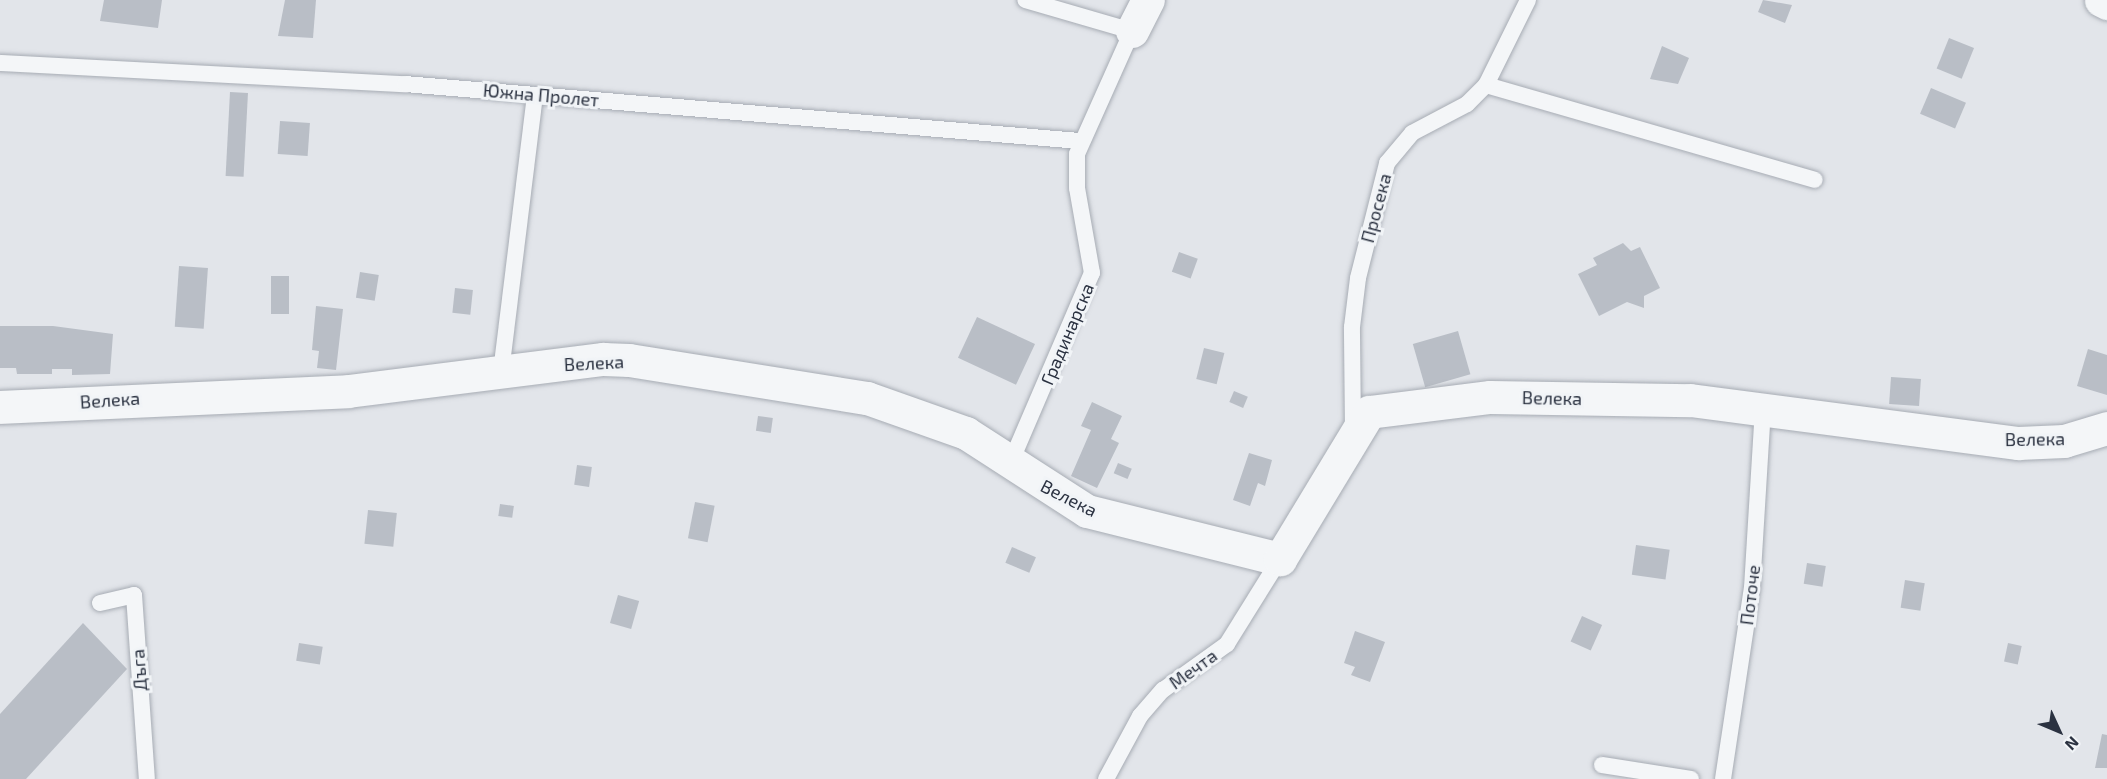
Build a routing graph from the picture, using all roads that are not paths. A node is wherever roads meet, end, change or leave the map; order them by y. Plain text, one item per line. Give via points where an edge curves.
1 (1025, 0) edge
2 (1148, 0) edge
3 (1528, 0) edge
4 (2101, 0) edge
5 (2107, 3) edge
6 (1132, 31) junction
7 (0, 63) edge
8 (1486, 85) junction
9 (535, 95) junction
10 (1080, 141) junction
11 (1815, 180) dead end
12 (501, 372) junction
13 (0, 407) edge
14 (1763, 410) junction
15 (2107, 428) edge
16 (1353, 438) junction
17 (1010, 464) junction
18 (1280, 559) junction
19 (100, 603) dead end
20 (1602, 765) dead end
21 (147, 779) edge
22 (1106, 779) edge
23 (1691, 779) edge
24 (1723, 779) edge

1 - 6 lane
2 - 6 street
3 - 8 lane, Просека
4 - 5 street
6 - 10 lane, Градинарска
7 - 9 lane, Южна Пролет
8 - 11 lane
8 - 16 lane, Просека via 1467,104 1412,133 1387,163 1358,279 1352,327
9 - 10 lane, Южна Пролет
9 - 12 lane
10 - 17 lane, Градинарска via 1075,170 1092,273
12 - 13 street, Велека via 348,391
12 - 17 street, Велека via 603,359 629,360 867,398 966,433
14 - 15 street, Велека via 2018,442 2064,441
14 - 16 street, Велека via 1690,400 1490,397 1369,412
14 - 24 lane, Поточе via 1752,588
16 - 18 street, Велека
17 - 18 street, Велека via 1087,511
18 - 22 lane, Мечта via 1227,644 1163,690 1140,716
19 - 21 lane, Дъга via 134,595
20 - 23 lane

